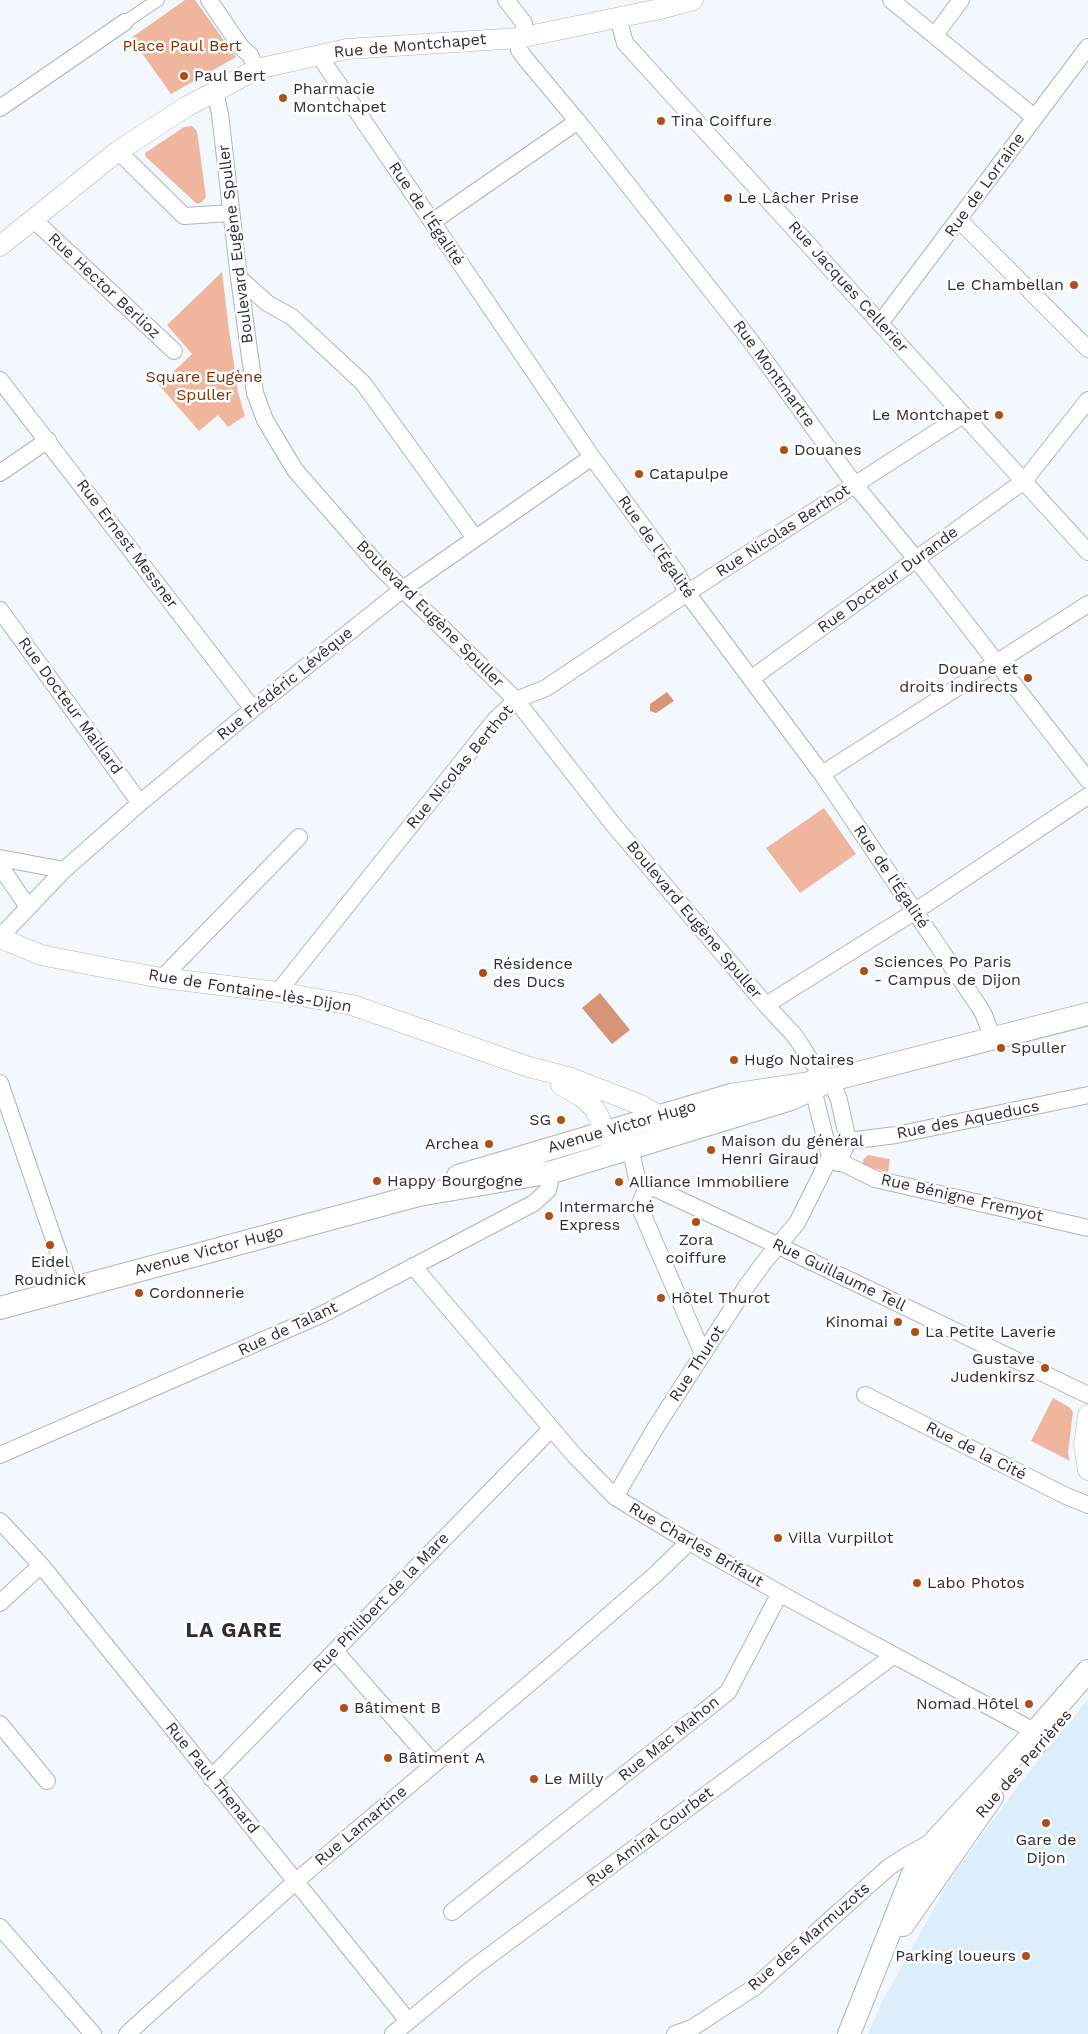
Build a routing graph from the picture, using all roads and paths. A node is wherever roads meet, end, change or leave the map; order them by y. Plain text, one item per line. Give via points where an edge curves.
1 (158, 0) edge
2 (209, 0) edge
3 (506, 0) edge
4 (692, 0) edge
5 (891, 0) edge
6 (961, 0) edge
7 (618, 18) junction
8 (125, 22) joint
9 (935, 35) junction
10 (519, 38) junction
11 (1088, 47) edge
12 (318, 54) junction
13 (256, 69) junction
14 (215, 92) junction
15 (0, 108) edge
16 (1034, 117) junction
17 (578, 121) junction
18 (118, 151) junction
19 (230, 213) junction
20 (34, 220) junction
21 (959, 220) junction
22 (432, 222) junction
23 (0, 246) edge
24 (238, 278) junction
25 (881, 322) junction
26 (1088, 349) edge
27 (174, 351) dead end
28 (0, 380) edge
29 (1088, 400) edge
30 (963, 414) junction
31 (48, 440) junction
32 (592, 457) junction
33 (0, 473) edge
34 (1024, 481) junction
35 (855, 485) junction
36 (475, 538) junction
37 (1088, 552) edge
38 (916, 558) junction
39 (403, 589) junction
40 (688, 593) junction
41 (1088, 604) edge
42 (0, 610) edge
43 (996, 664) junction
44 (752, 678) junction
45 (516, 700) junction
46 (253, 709) junction
47 (822, 774) junction
48 (1088, 780) edge
49 (1088, 796) edge
50 (140, 802) junction
51 (299, 837) dead end
52 (0, 858) edge
53 (0, 866) edge
54 (64, 870) junction
55 (28, 907) junction
56 (914, 912) junction
57 (0, 937) edge
58 (162, 978) junction
59 (278, 992) junction
60 (766, 1005) junction
61 (1088, 1014) edge
62 (993, 1040) junction
63 (526, 1066) junction
64 (0, 1083) edge
65 (819, 1084) junction
66 (598, 1089) junction
67 (768, 1090) junction
68 (1088, 1095) edge
69 (661, 1117) junction
70 (619, 1138) junction
71 (848, 1141) junction
72 (834, 1160) junction
73 (552, 1172) junction
74 (648, 1185) junction
75 (419, 1195) junction
76 (1088, 1228) edge
77 (779, 1246) junction
78 (413, 1266) junction
79 (71, 1289) junction
80 (0, 1308) edge
81 (703, 1354) junction
82 (865, 1395) dead end
83 (1088, 1395) edge
84 (1088, 1415) edge
85 (551, 1429) junction
86 (0, 1455) edge
87 (1088, 1470) edge
88 (615, 1498) junction
89 (1088, 1505) edge
90 (0, 1521) edge
91 (689, 1542) junction
92 (41, 1565) junction
93 (780, 1593) junction
94 (0, 1603) edge
95 (335, 1651) junction
96 (893, 1656) junction
97 (1088, 1671) edge
98 (1088, 1691) edge
99 (0, 1724) edge
100 (1036, 1740) junction
101 (434, 1764) junction
102 (212, 1778) junction
103 (47, 1781) dead end
104 (969, 1804) junction
105 (936, 1840) junction
106 (889, 1867) junction
107 (296, 1882) junction
108 (920, 1882) junction
109 (452, 1912) dead end
110 (0, 1927) edge
111 (408, 2021) junction
112 (93, 2034) edge
113 (127, 2034) edge
114 (393, 2034) edge
115 (676, 2034) edge
116 (849, 2034) edge

1 - 8 street
2 - 13 street via 250,55
3 - 10 street, Rue Montmartre via 524,23
4 - 7 street, Rue de Montchapet
5 - 9 street
6 - 9 street
7 - 10 street, Rue de Montchapet
7 - 25 street, Rue Jacques Cellerier via 625,42
8 - 15 street
9 - 16 street
10 - 12 street, Rue de Montchapet via 347,49
10 - 17 street, Rue Montmartre via 519,50
11 - 16 street, Rue de Lorraine
12 - 13 street, Rue de Montchapet
12 - 22 street, Rue de l'Égalité
13 - 14 street, Rue de Montchapet
14 - 18 street, Rue de Montchapet
14 - 19 street, Boulevard Eugène Spuller
16 - 21 street, Rue de Lorraine
17 - 22 street
17 - 35 street, Rue Montmartre via 750,340
18 - 19 street via 184,216
18 - 20 street, Rue de Montchapet
19 - 24 street, Boulevard Eugène Spuller
20 - 23 street, Rue de Montchapet
20 - 27 street, Rue Hector Berlioz
21 - 25 street, Rue de Lorraine
21 - 26 street
22 - 32 street, Rue de l'Égalité
24 - 36 street via 267,303 292,317 363,383
24 - 39 street, Boulevard Eugène Spuller via 255,393 265,420 295,470
25 - 30 street, Rue Jacques Cellerier
28 - 31 street, Rue Ernest Messner
29 - 34 street, Rue Docteur Durande
30 - 34 street, Rue Jacques Cellerier
30 - 35 street, Rue Nicolas Berthot
31 - 33 street
31 - 46 street, Rue Ernest Messner
32 - 36 street, Rue Frédéric Lévêque
32 - 40 street, Rue de l'Égalité via 677,573
34 - 37 street, Rue Jacques Cellerier
34 - 38 street, Rue Docteur Durande
35 - 38 street, Rue Montmartre
35 - 40 street, Rue Nicolas Berthot
36 - 39 street, Rue Frédéric Lévêque
38 - 43 street, Rue Montmartre
38 - 44 street, Rue Docteur Durande
39 - 45 street, Boulevard Eugène Spuller
39 - 46 street, Rue Frédéric Lévêque
40 - 44 street, Rue de l'Égalité
40 - 45 street, Rue Nicolas Berthot via 546,688
41 - 43 street
42 - 50 street, Rue Docteur Maillard
43 - 47 street
43 - 48 street, Rue Montmartre
44 - 47 street, Rue de l'Égalité
45 - 59 street, Rue Nicolas Berthot via 495,720
45 - 60 street, Boulevard Eugène Spuller via 612,823
46 - 50 street, Rue Frédéric Lévêque
47 - 56 street, Rue de l'Égalité
49 - 56 street
50 - 54 street, Rue Frédéric Lévêque
51 - 58 street
52 - 54 street
53 - 55 street
54 - 55 street, Rue Frédéric Lévêque
55 - 57 street, Rue Frédéric Lévêque
56 - 60 street
56 - 62 street, Rue de l'Égalité via 984,1014
57 - 58 street, Rue de Fontaine-lès-Dijon via 41,955
58 - 59 street, Rue de Fontaine-lès-Dijon
59 - 63 street, Rue de Fontaine-lès-Dijon via 352,1005
60 - 65 street, Boulevard Eugène Spuller via 795,1036 811,1061
61 - 62 main road, Avenue Victor Hugo
62 - 65 main road, Avenue Victor Hugo
63 - 66 street, Rue de Fontaine-lès-Dijon via 550,1071
63 - 70 street, Rue de Fontaine-lès-Dijon via 582,1096
64 - 79 street
65 - 67 main road, Avenue Victor Hugo
65 - 70 main road, Avenue Victor Hugo via 791,1100
65 - 71 street via 839,1100
65 - 72 street
66 - 69 street, Rue de Fontaine-lès-Dijon via 641,1105
66 - 70 street, Rue de Fontaine-lès-Dijon via 619,1107
67 - 69 main road, Avenue Victor Hugo via 731,1095
67 - 70 main road
68 - 71 street, Rue des Aqueducs via 896,1135
69 - 70 main road, Avenue Victor Hugo
70 - 73 main road, Avenue Victor Hugo
70 - 73 main road via 560,1159
70 - 74 street, Rue Guillaume Tell via 637,1178
70 - 75 main road, Avenue Victor Hugo via 445,1181
71 - 72 street, Rue Thurot
72 - 76 street, Rue Bénigne Fremyot via 875,1179
72 - 77 street, Rue Thurot via 797,1223
73 - 75 main road, Avenue Victor Hugo
73 - 78 street, Rue de Talant via 548,1190 534,1203
74 - 77 street, Rue Guillaume Tell
74 - 81 street via 639,1206
75 - 79 main road, Avenue Victor Hugo
77 - 81 street, Rue Thurot via 765,1261
77 - 83 street, Rue Guillaume Tell
78 - 85 street, Rue Charles Brifaut
78 - 86 street, Rue de Talant via 323,1314
79 - 80 main road, Avenue Victor Hugo
81 - 88 street, Rue Thurot
82 - 89 street, Rue de la Cité
84 - 87 street via 1084,1445
85 - 88 street, Rue Charles Brifaut
85 - 95 street, Rue Philibert de la Mare
88 - 91 street, Rue Charles Brifaut
90 - 92 street, Rue Paul Thenard
91 - 93 street, Rue Charles Brifaut
91 - 101 street, Rue Lamartine
92 - 94 street
92 - 102 street, Rue Paul Thenard
93 - 96 street, Rue Charles Brifaut
93 - 109 street, Rue Mac Mahon via 728,1692
95 - 101 street
95 - 102 street, Rue Philibert de la Mare
96 - 100 street, Rue Charles Brifaut via 1023,1725
96 - 111 street, Rue Amiral Courbet via 473,1968
97 - 100 main road, Rue des Perrières
98 - 100 main road, Rue des Perrières via 1054,1731
99 - 103 street
100 - 104 main road, Rue des Perrières
100 - 108 main road, Rue des Perrières via 1022,1762
101 - 107 street, Rue Lamartine
102 - 107 street, Rue Paul Thenard
104 - 105 main road, Rue des Perrières
104 - 108 street, Rue des Perrières
105 - 106 street, Rue des Marmuzots
105 - 108 main road, Rue des Perrières via 920,1862
106 - 108 street
106 - 115 street, Rue des Marmuzots via 755,1987 692,2028
107 - 111 street, Rue Paul Thenard
107 - 113 street, Rue Lamartine
108 - 116 main road, Rue des Perrières via 883,1952
110 - 112 street
111 - 114 street

